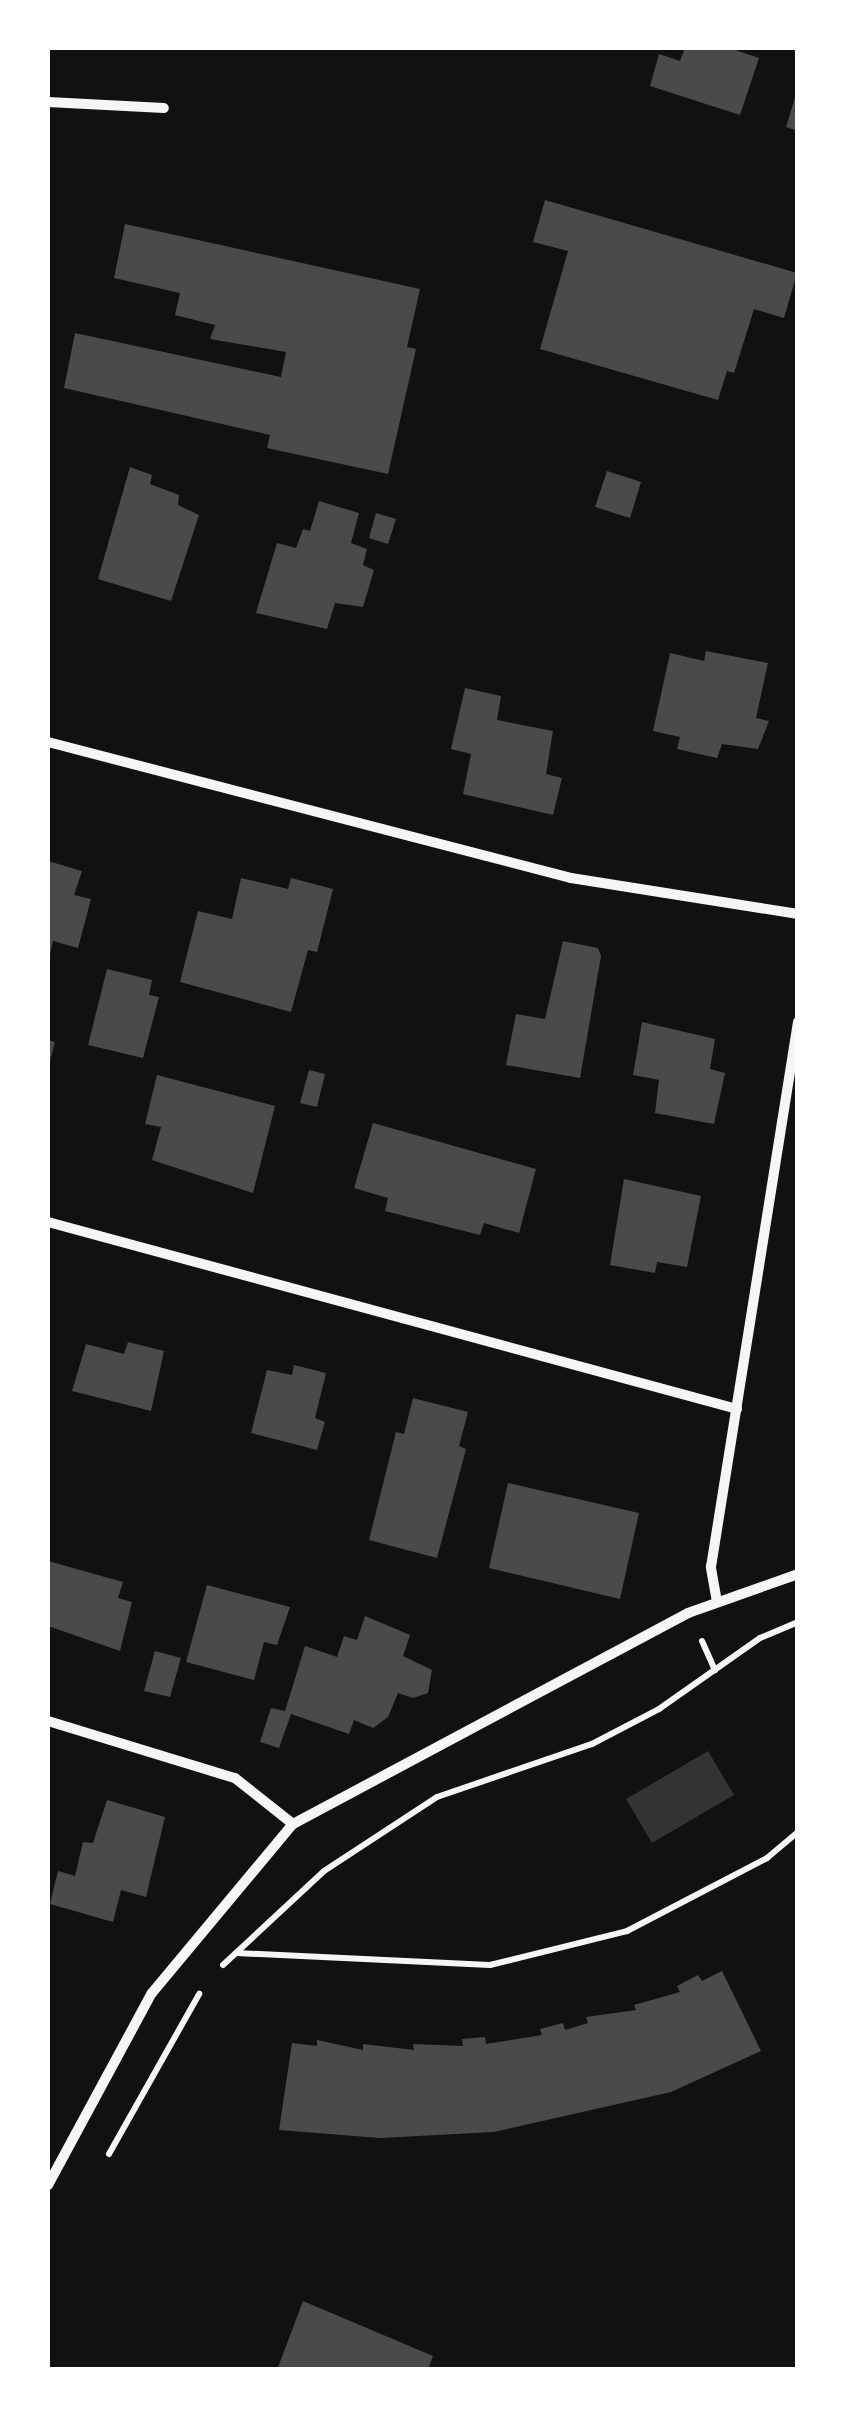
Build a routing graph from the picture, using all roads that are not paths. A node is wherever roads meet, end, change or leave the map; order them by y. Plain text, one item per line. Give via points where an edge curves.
1 (48, 102) edge
2 (164, 108) dead end
3 (48, 742) edge
4 (798, 914) edge
5 (798, 1022) edge
6 (48, 1222) edge
7 (737, 1408) junction
8 (798, 1574) edge
9 (716, 1602) junction
10 (48, 1721) edge
11 (292, 1824) junction
12 (48, 2185) edge

1 - 2 street
3 - 4 street via 571,878
5 - 7 street
6 - 7 street
7 - 9 street via 712,1568
8 - 9 street
9 - 11 street
10 - 11 street via 235,1778
11 - 12 street via 152,1992

